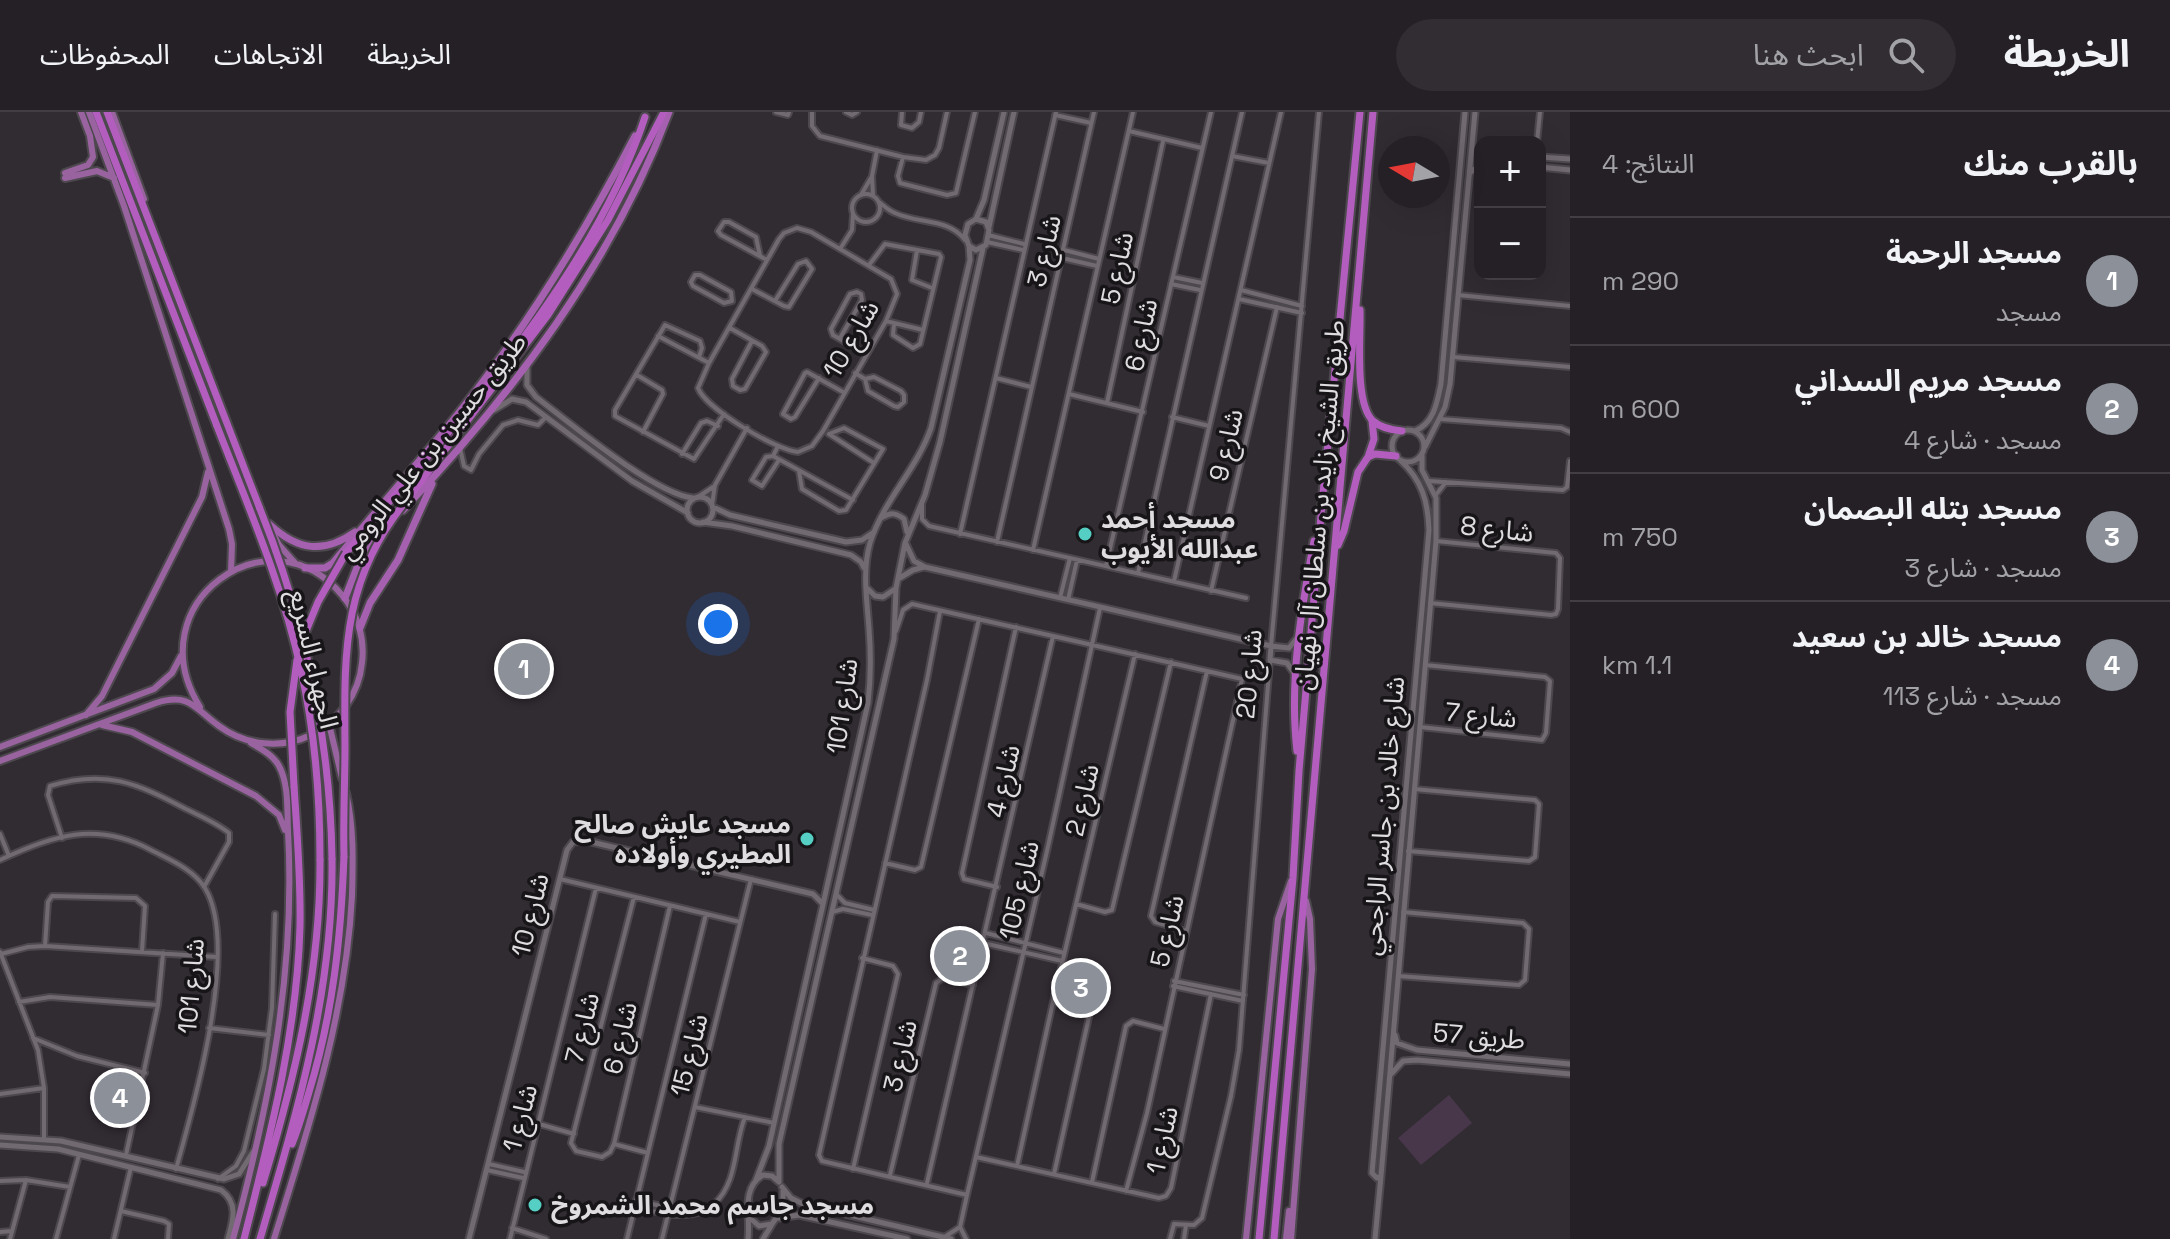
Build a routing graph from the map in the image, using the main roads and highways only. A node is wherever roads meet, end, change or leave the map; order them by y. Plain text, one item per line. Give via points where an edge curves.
1 (81, 112) edge
2 (92, 112) edge
3 (110, 112) edge
4 (666, 112) edge
5 (1360, 112) edge
6 (1373, 112) edge
7 (646, 114) edge
8 (114, 178) junction
9 (1359, 275) junction
10 (1372, 420) junction
11 (1402, 431) road end
12 (1368, 457) junction
13 (1398, 458) road end
14 (208, 464) junction
15 (441, 469) junction
16 (1322, 504) junction
17 (269, 524) junction
18 (364, 526) junction
19 (344, 552) junction
20 (1334, 555) junction
21 (358, 565) junction
22 (302, 567) junction
23 (231, 572) junction
24 (345, 598) junction
25 (360, 628) junction
26 (182, 653) junction
27 (117, 703) junction
28 (200, 707) junction
29 (86, 715) junction
30 (122, 715) junction
31 (99, 724) junction
32 (329, 724) junction
33 (248, 741) junction
34 (0, 747) edge
35 (0, 761) edge
36 (1299, 771) junction
37 (289, 844) junction
38 (1293, 878) junction
39 (1306, 901) junction
40 (283, 1160) junction
41 (230, 1239) edge
42 (245, 1239) edge
43 (260, 1239) edge
44 (274, 1239) edge
45 (1246, 1239) edge
46 (1259, 1239) edge
47 (1274, 1239) edge
48 (1289, 1239) edge

1 - 8 main road via 93,157 65,176 97,171
2 - 8 main road, الجهراء السريع
2 - 42 highway, الجهراء السريع, bridge via 265,550 311,723 320,859 313,964 291,1089
3 - 17 main road, الجهراء السريع
3 - 40 highway, الجهراء السريع, bridge via 288,582 323,735 332,858 327,967
4 - 15 highway, طريق حسين بن علي الرومي via 645,172 560,318 488,416
4 - 40 highway, bridge via 556,305 387,526 355,594 344,687 339,951 304,1108
5 - 16 highway, طريق الشيخ زايد بن سلطان آل نهيان
6 - 9 highway, طريق الشيخ زايد بن سلطان آل نهيان
7 - 18 highway, طريق حسين بن علي الرومي via 533,311 459,413
7 - 19 highway via 608,201 537,317 462,415
8 - 14 main road, الجهراء السريع
9 - 10 highway via 1362,402
9 - 20 highway, طريق الشيخ زايد بن سلطان آل نهيان
10 - 11 highway
10 - 12 highway via 1374,439
12 - 13 highway via 1380,453
12 - 20 highway via 1358,472
14 - 23 main road, الجهراء السريع via 232,544
14 - 29 main road via 202,497 102,696
15 - 21 highway, طريق حسين بن علي الرومي
15 - 25 highway
16 - 36 highway, طريق الشيخ زايد بن سلطان آل نهيان
16 - 36 highway via 1299,631
17 - 18 highway via 288,539 318,547 335,545
17 - 22 main road, الجهراء السريع via 279,545
18 - 19 highway, طريق حسين بن علي الرومي
19 - 21 highway via 344,563
19 - 22 highway, طريق حسين بن علي الرومي via 328,567
19 - 42 highway, bridge via 297,660 290,712 300,889 294,1006
20 - 39 highway, طريق الشيخ زايد بن سلطان آل نهيان
21 - 24 highway, طريق حسين بن علي الرومي
22 - 23 main road via 264,562
22 - 24 main road
23 - 26 main road via 195,605
24 - 25 main road
25 - 32 main road via 358,682
26 - 27 main road via 164,683
26 - 28 main road via 186,681
27 - 29 main road
27 - 30 main road via 124,709
28 - 30 main road via 174,699
28 - 33 main road via 216,724
29 - 34 main road
30 - 31 main road
31 - 35 main road
31 - 37 main road via 132,732 256,796 279,815
32 - 33 main road via 290,742
32 - 44 main road, الجهراء السريع via 351,823 346,965 332,1038
33 - 37 main road via 280,768
36 - 38 highway, طريق الشيخ زايد بن سلطان آل نهيان
37 - 41 main road via 288,954 273,1073
38 - 45 main road, طريق الشيخ زايد بن سلطان آل نهيان via 1278,919
38 - 46 highway, طريق الشيخ زايد بن سلطان آل نهيان
39 - 47 highway, طريق الشيخ زايد بن سلطان آل نهيان
39 - 48 main road, طريق الشيخ زايد بن سلطان آل نهيان via 1312,969
40 - 43 highway, الجهراء السريع

